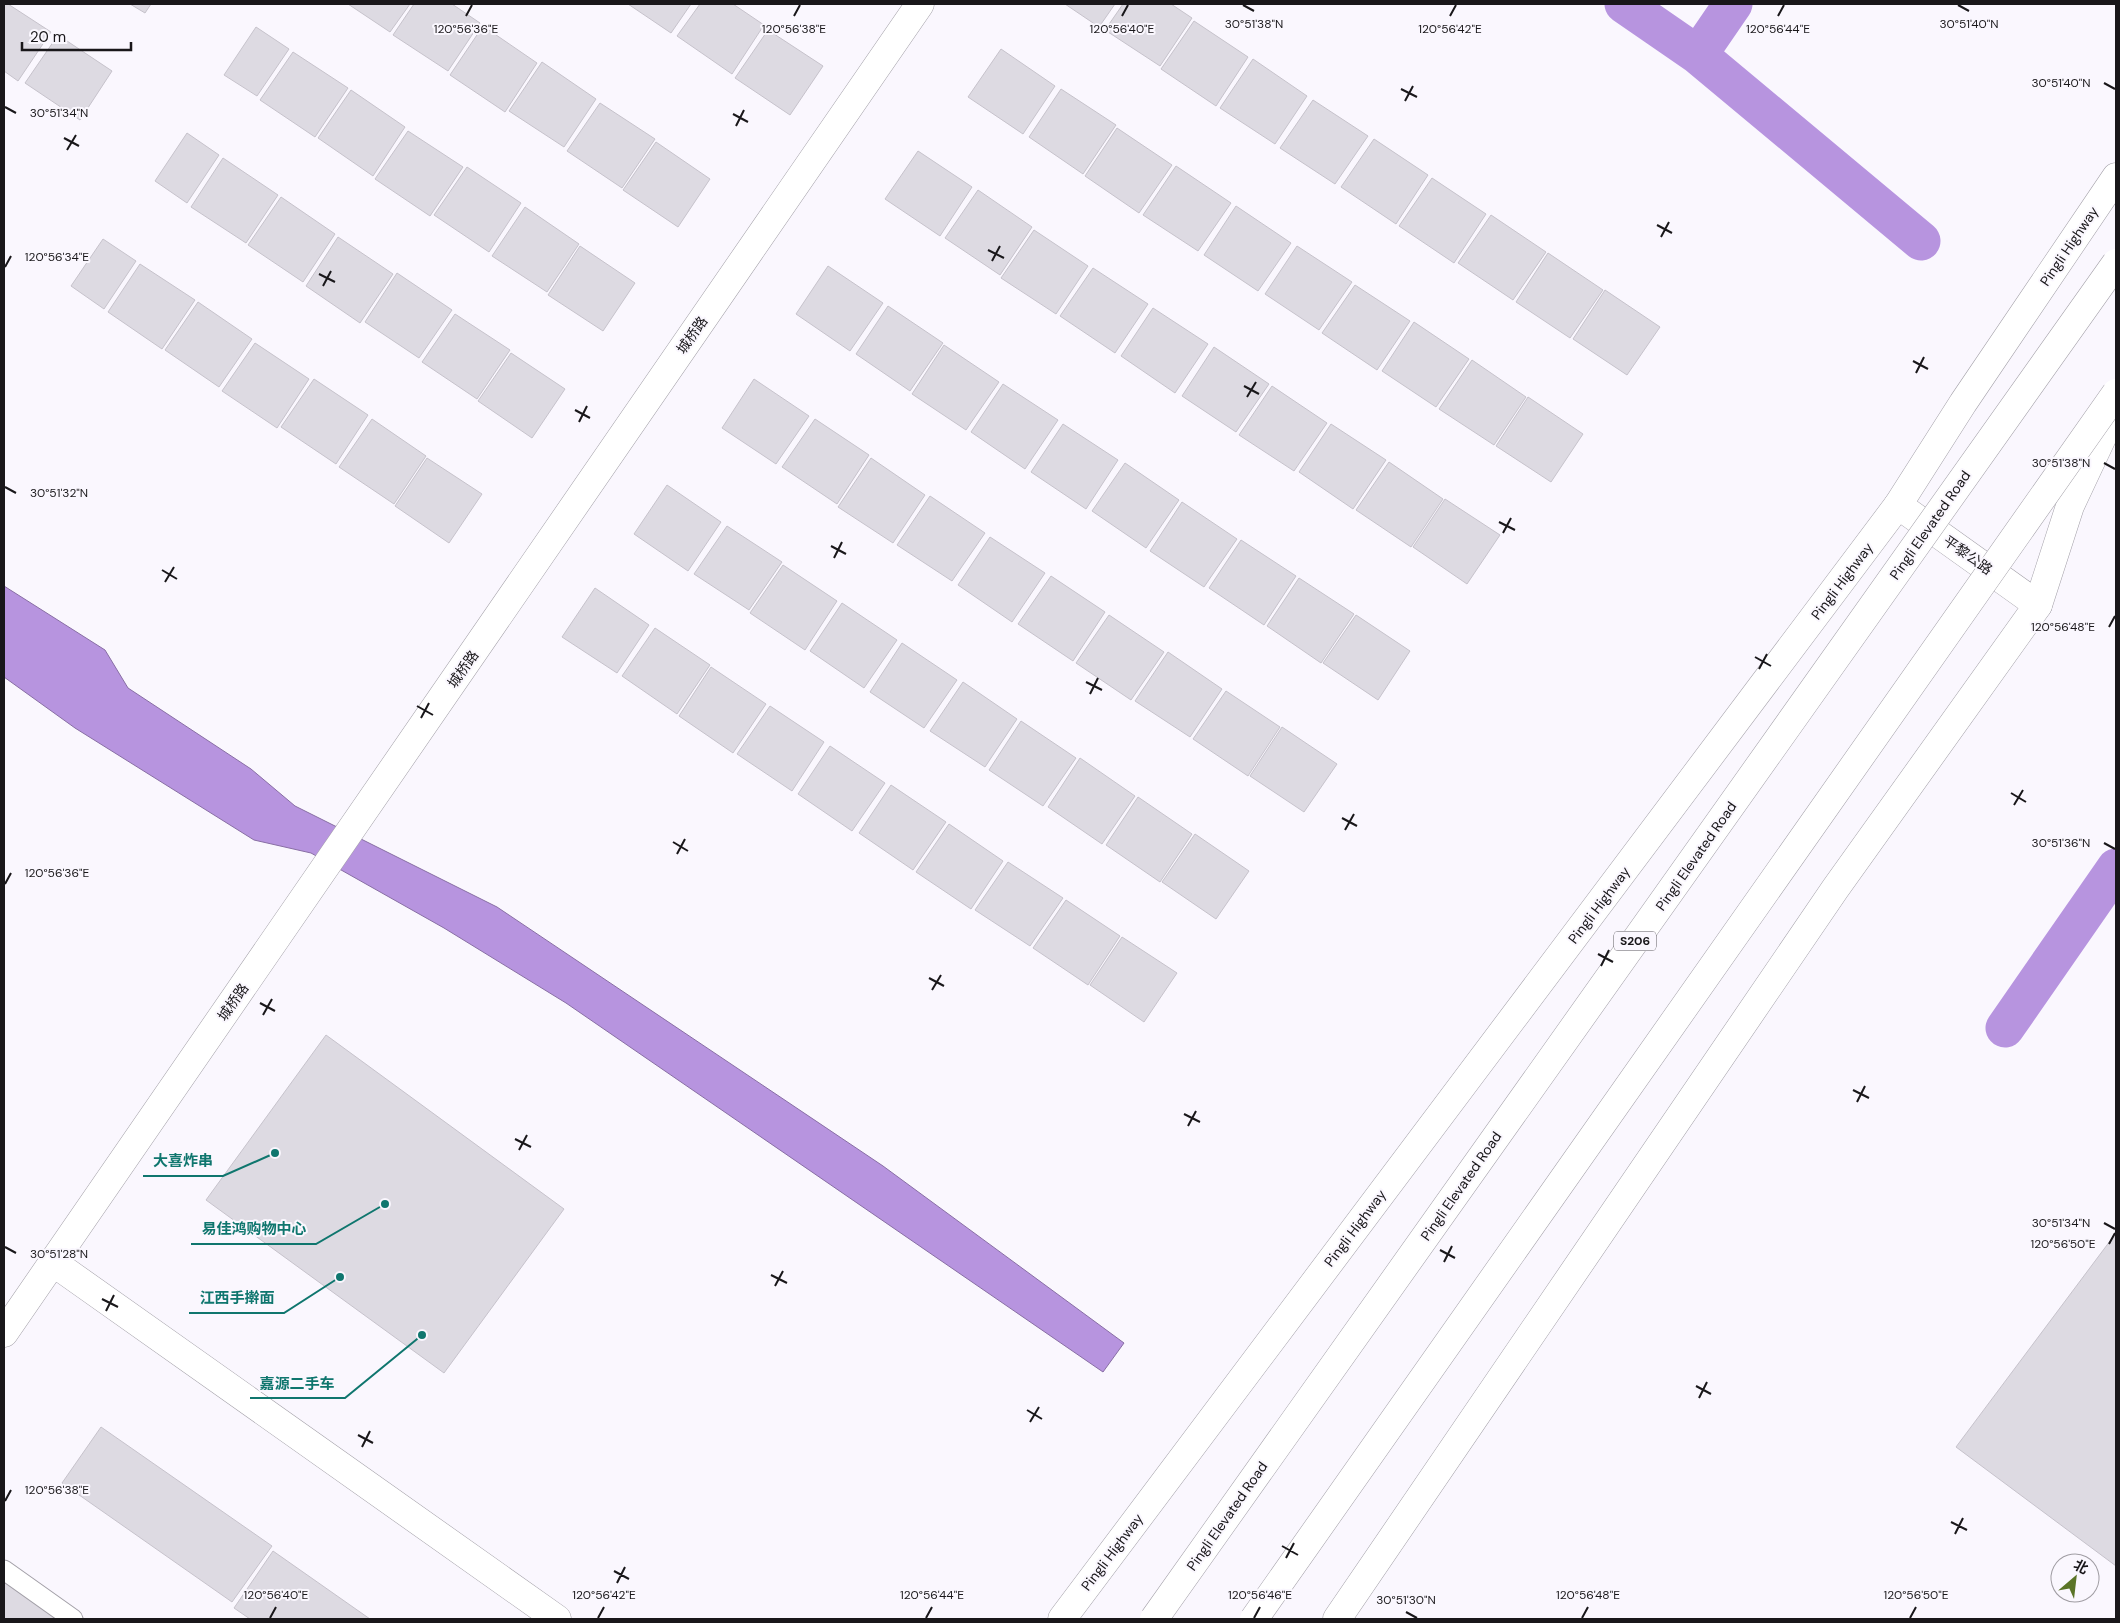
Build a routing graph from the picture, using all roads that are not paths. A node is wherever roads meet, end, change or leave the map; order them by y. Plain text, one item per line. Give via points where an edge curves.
1 (920, 4) edge
2 (2116, 177) edge
3 (2116, 263) edge
4 (2116, 393) edge
5 (2116, 408) edge
6 (1898, 505) junction
7 (2038, 605) junction
8 (54, 1263) junction
9 (4, 1333) edge
10 (4, 1570) edge
11 (73, 1619) edge
12 (557, 1619) edge
13 (1062, 1619) edge
14 (1154, 1619) edge
15 (1254, 1619) edge
16 (1337, 1619) edge

1 - 8 main road, 城桥路
2 - 6 main road, Pingli Highway
3 - 14 main road, Pingli Elevated Road / S206, bridge
4 - 15 main road, bridge
5 - 7 main road via 2070,506
6 - 7 main road, 平黎公路
6 - 13 main road, Pingli Highway
7 - 16 main road via 1835,889
8 - 9 main road, 城桥路
8 - 12 main road
10 - 11 lane

